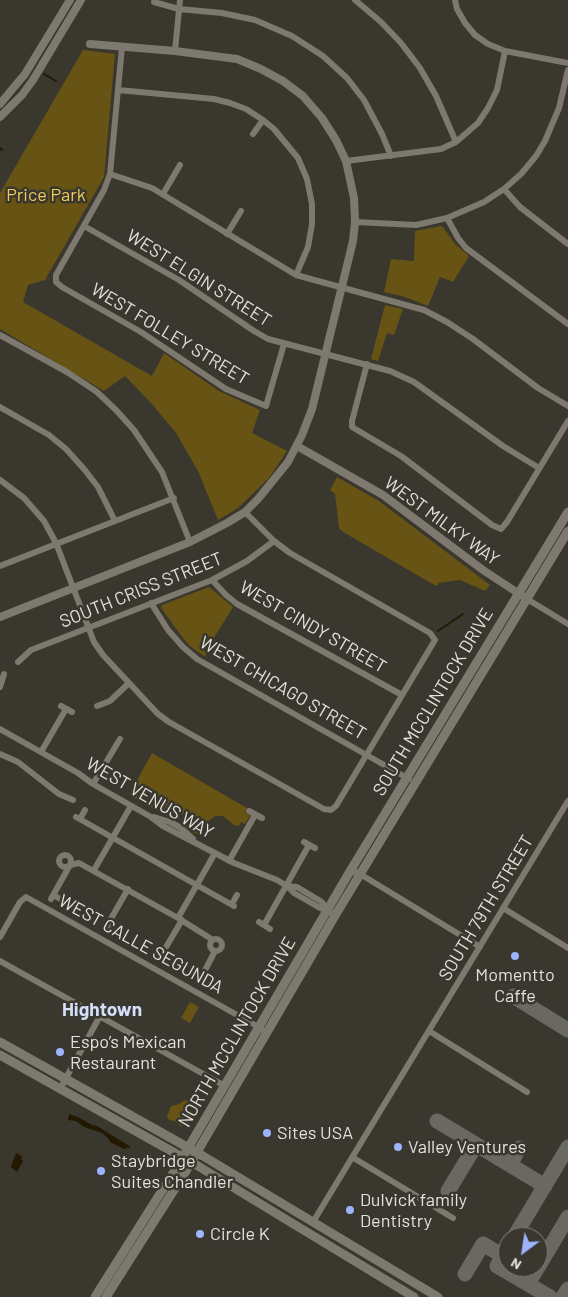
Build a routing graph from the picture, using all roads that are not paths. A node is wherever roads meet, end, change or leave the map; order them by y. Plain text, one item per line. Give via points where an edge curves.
1 (70, 0) edge
2 (81, 0) edge
3 (180, 0) edge
4 (355, 0) edge
5 (455, 0) edge
6 (154, 2) dead end
7 (179, 9) junction
8 (90, 44) dead end
9 (122, 47) junction
10 (175, 51) junction
11 (505, 51) junction
12 (568, 63) edge
13 (568, 70) edge
14 (118, 90) junction
15 (0, 104) edge
16 (0, 117) edge
17 (263, 120) junction
18 (252, 134) dead end
19 (456, 142) junction
20 (390, 156) junction
21 (346, 161) junction
22 (180, 165) dead end
23 (110, 174) junction
24 (504, 189) junction
25 (163, 194) junction
26 (241, 211) dead end
27 (447, 218) junction
28 (355, 222) junction
29 (84, 226) junction
30 (227, 234) junction
31 (568, 244) edge
32 (296, 275) junction
33 (342, 288) junction
34 (568, 324) edge
35 (0, 334) edge
36 (284, 344) junction
37 (325, 354) junction
38 (367, 364) junction
39 (568, 406) edge
40 (0, 407) edge
41 (568, 422) edge
42 (297, 446) junction
43 (540, 468) junction
44 (0, 480) edge
45 (174, 498) junction
46 (245, 512) junction
47 (568, 512) edge
48 (115, 521) junction
49 (568, 532) edge
50 (274, 541) junction
51 (190, 542) junction
52 (56, 543) junction
53 (0, 566) edge
54 (212, 580) junction
55 (74, 588) junction
56 (518, 594) junction
57 (527, 599) junction
58 (151, 603) junction
59 (0, 617) edge
60 (568, 624) edge
61 (89, 628) junction
62 (18, 662) dead end
63 (4, 675) edge
64 (129, 683) junction
65 (0, 687) edge
66 (402, 696) junction
67 (97, 706) dead end
68 (66, 709) dead end
69 (0, 729) edge
70 (120, 739) dead end
71 (42, 752) junction
72 (0, 754) edge
73 (367, 754) junction
74 (410, 780) junction
75 (93, 784) junction
76 (73, 800) dead end
77 (568, 801) edge
78 (131, 806) junction
79 (85, 810) dead end
80 (256, 815) dead end
81 (113, 838) junction
82 (309, 845) dead end
83 (215, 853) junction
84 (229, 861) junction
85 (94, 870) junction
86 (349, 874) junction
87 (360, 874) junction
88 (197, 885) junction
89 (287, 886) junction
90 (128, 889) junction
91 (237, 895) dead end
92 (62, 900) dead end
93 (503, 908) junction
94 (332, 912) junction
95 (180, 919) junction
96 (264, 925) dead end
97 (116, 931) dead end
98 (0, 937) edge
99 (213, 940) junction
100 (480, 947) junction
101 (568, 948) edge
102 (215, 951) junction
103 (159, 959) dead end
104 (0, 960) edge
105 (200, 980) dead end
106 (100, 1016) junction
107 (260, 1027) junction
108 (429, 1031) junction
109 (267, 1033) junction
110 (0, 1042) edge
111 (0, 1055) edge
112 (65, 1079) junction
113 (225, 1086) junction
114 (60, 1089) junction
115 (527, 1092) dead end
116 (188, 1148) junction
117 (197, 1153) junction
118 (182, 1157) junction
119 (352, 1157) junction
120 (191, 1162) junction
121 (453, 1218) dead end
122 (313, 1222) junction
123 (97, 1294) edge
124 (106, 1297) edge
125 (414, 1297) edge
126 (438, 1297) edge

1 - 15 street via 25,74
2 - 16 street via 22,95
3 - 7 street
4 - 19 street via 381,22 420,68
5 - 11 street via 457,9 475,35
6 - 7 street
7 - 10 street
7 - 20 street via 222,12 255,20 292,36 323,56 347,78 364,100
8 - 9 street
9 - 10 street
9 - 14 street
10 - 21 street via 237,60 283,81 322,118
11 - 12 street
11 - 19 street via 496,90 488,108 478,123
13 - 24 street via 560,108 545,141 536,156
14 - 17 street via 214,99 246,109
14 - 23 street
17 - 18 street
17 - 32 street via 298,158 307,179 312,224 308,247
19 - 20 street via 441,150
20 - 21 street
21 - 28 street via 354,198
22 - 25 street
23 - 25 street via 141,183
23 - 29 street
24 - 27 street via 484,202
24 - 31 street via 520,207
25 - 30 street
26 - 30 street
27 - 28 street via 416,225
27 - 34 street via 466,248
28 - 33 street
29 - 36 street, WEST ELGIN STREET via 179,280 254,331
29 - 36 street, WEST FOLLEY STREET via 56,275 56,282 142,332 226,388 266,406
30 - 32 street
32 - 33 street
33 - 37 street
33 - 39 street via 424,310 447,322
35 - 45 street via 97,392 134,430 155,460
36 - 37 street, WEST ELGIN STREET
37 - 38 street, WEST ELGIN STREET
37 - 42 street via 312,409
38 - 43 street, WEST ELGIN STREET via 414,382 502,446
38 - 43 street via 352,427 401,456 492,525 501,529 507,522
40 - 48 street via 49,435 66,449 98,487
41 - 43 street
42 - 46 street via 272,484
42 - 56 street, WEST MILKY WAY via 383,495
44 - 52 street via 34,508
45 - 48 street
45 - 51 street
46 - 50 street
46 - 51 street
47 - 56 main road, SOUTH MCCLINTOCK DRIVE
48 - 52 street
49 - 57 main road, SOUTH MCCLINTOCK DRIVE
50 - 54 street, SOUTH CRISS STREET via 247,561
50 - 66 street via 306,564 430,633 435,640
51 - 55 street
52 - 53 street
52 - 55 street
54 - 58 street, SOUTH CRISS STREET
54 - 66 street, WEST CINDY STREET via 237,604
55 - 59 street
55 - 61 street
56 - 57 street, WEST MILKY WAY
56 - 74 main road, SOUTH MCCLINTOCK DRIVE
57 - 60 street, WEST MILKY WAY
57 - 74 main road, SOUTH MCCLINTOCK DRIVE
58 - 61 street, SOUTH CRISS STREET
58 - 73 street, WEST CHICAGO STREET via 168,630 197,659
61 - 62 street, SOUTH CRISS STREET via 31,650
61 - 64 street via 102,655
63 - 65 street
64 - 67 street via 110,701
64 - 73 street via 169,722 324,809 331,810
66 - 73 street
68 - 71 street
69 - 71 street, WEST VENUS WAY
70 - 75 street
71 - 75 street, WEST VENUS WAY
72 - 76 street via 18,762 59,794
73 - 74 street, WEST CHICAGO STREET
74 - 86 main road, SOUTH MCCLINTOCK DRIVE
74 - 87 main road, SOUTH MCCLINTOCK DRIVE
75 - 78 street, WEST VENUS WAY
77 - 93 street, SOUTH 79TH STREET
78 - 81 street
78 - 83 street, WEST VENUS WAY via 181,828 196,843
79 - 81 street via 78,818
80 - 84 street
81 - 85 street
81 - 88 street
82 - 89 street
83 - 84 street, WEST VENUS WAY
83 - 88 street
84 - 89 street, WEST VENUS WAY
85 - 90 street
85 - 92 street via 79,863 70,864 52,897
86 - 87 street
86 - 94 main road, SOUTH MCCLINTOCK DRIVE
87 - 94 main road, SOUTH MCCLINTOCK DRIVE
87 - 100 street
88 - 91 street via 233,905
88 - 95 street
89 - 94 street, WEST VENUS WAY via 320,908
89 - 96 street
90 - 95 street
90 - 97 street via 106,927
93 - 100 street, SOUTH 79TH STREET
93 - 101 street
94 - 107 main road, NORTH MCCLINTOCK DRIVE
94 - 109 main road, NORTH MCCLINTOCK DRIVE
95 - 99 street
95 - 103 street
98 - 107 street, WEST CALLE SEGUNDA via 26,897
99 - 102 street via 210,947
99 - 102 street via 219,939 223,944 221,950
100 - 108 street, SOUTH 79TH STREET
102 - 105 street
104 - 106 street
106 - 112 street
106 - 113 street
107 - 109 street, WEST CALLE SEGUNDA
107 - 113 main road, NORTH MCCLINTOCK DRIVE
108 - 115 street
108 - 119 street, SOUTH 79TH STREET
109 - 117 main road, NORTH MCCLINTOCK DRIVE
110 - 112 main road
111 - 114 main road
112 - 114 street
112 - 116 main road
113 - 116 main road, NORTH MCCLINTOCK DRIVE
114 - 118 main road
116 - 117 main road
116 - 118 main road, NORTH MCCLINTOCK DRIVE
117 - 120 main road, NORTH MCCLINTOCK DRIVE
117 - 122 main road
118 - 120 main road
118 - 123 main road, NORTH MCCLINTOCK DRIVE
119 - 121 street
119 - 122 street, SOUTH 79TH STREET
120 - 124 main road, NORTH MCCLINTOCK DRIVE
120 - 125 main road
122 - 126 main road
123 - 124 main road

